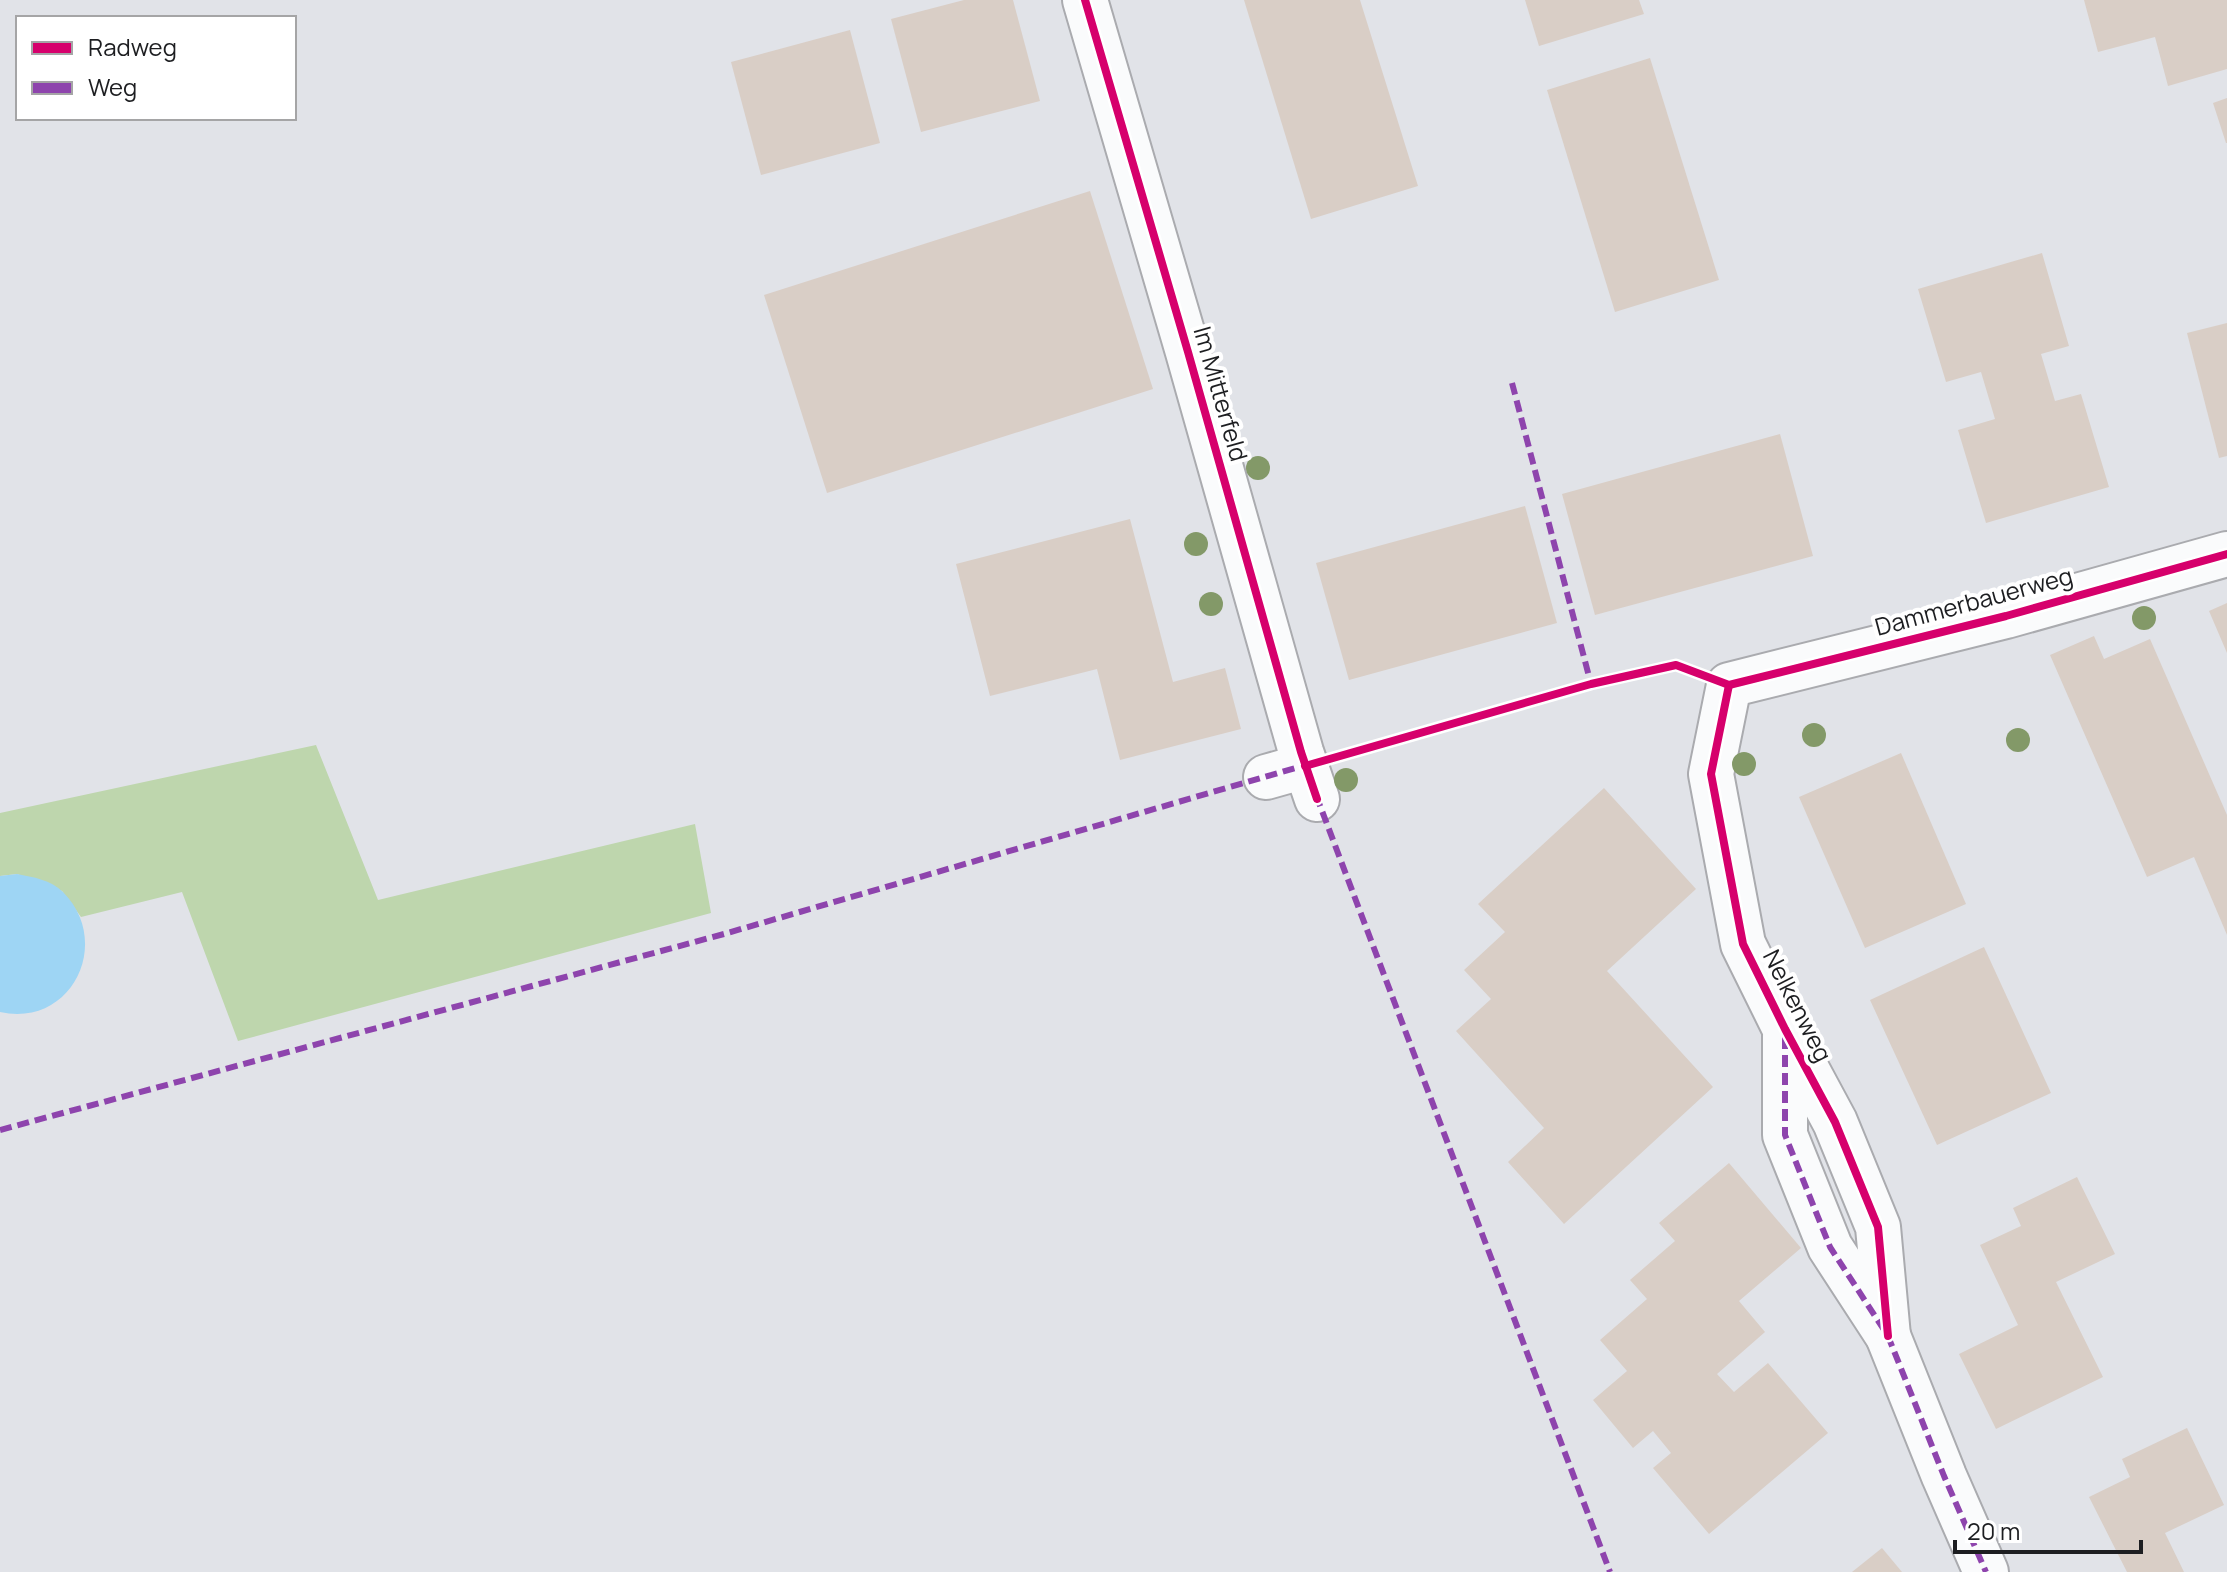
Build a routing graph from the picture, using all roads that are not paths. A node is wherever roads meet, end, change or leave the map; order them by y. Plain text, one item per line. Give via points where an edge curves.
1 (1085, 0) edge
2 (2227, 554) edge
3 (1729, 685) joint
4 (1296, 780) dead end
5 (1986, 1572) edge

1 - 4 street, Im Mitterfeld via 1192,367
2 - 3 street, Dammerbauerweg
3 - 5 street, Nelkenweg via 1711,774 1743,944 1835,1122 1878,1227 1888,1336

